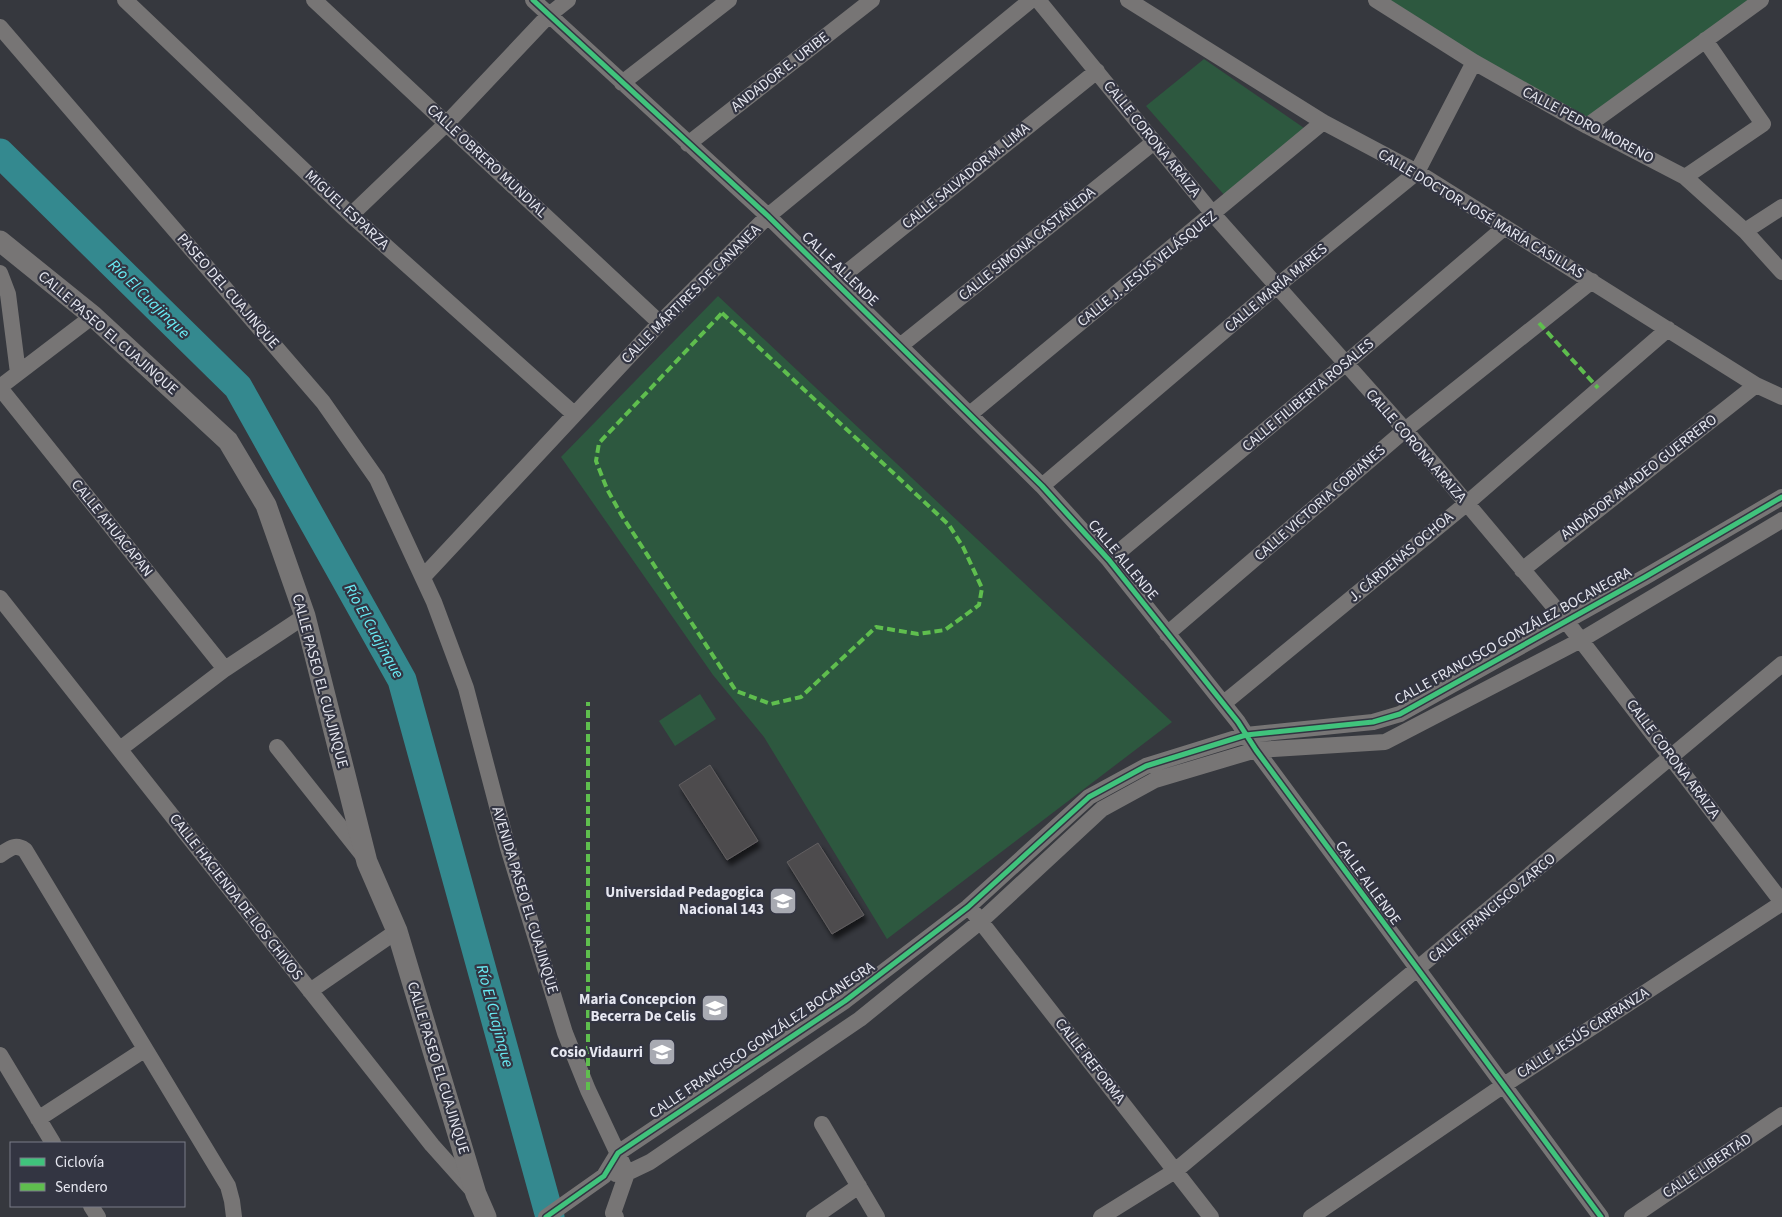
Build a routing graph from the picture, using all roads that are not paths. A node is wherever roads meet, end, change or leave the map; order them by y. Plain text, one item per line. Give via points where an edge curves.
1 (125, 0) edge
2 (314, 0) edge
3 (533, 0) edge
4 (568, 0) edge
5 (729, 0) edge
6 (872, 0) edge
7 (1031, 0) edge
8 (1038, 0) edge
9 (1128, 0) edge
10 (1376, 0) edge
11 (1761, 0) edge
12 (550, 15) junction
13 (0, 27) edge
14 (1705, 40) junction
15 (1474, 62) junction
16 (1097, 71) junction
17 (622, 83) junction
18 (1323, 122) junction
19 (447, 123) junction
20 (1587, 126) junction
21 (1154, 142) junction
22 (688, 144) junction
23 (1417, 172) junction
24 (1685, 177) junction
25 (1782, 207) edge
26 (1213, 214) junction
27 (351, 215) junction
28 (768, 216) junction
29 (1505, 227) junction
30 (1745, 231) junction
31 (0, 241) edge
32 (1782, 272) edge
33 (0, 273) edge
34 (836, 281) junction
35 (1592, 281) junction
36 (1277, 286) junction
37 (93, 316) junction
38 (660, 323) junction
39 (1668, 330) junction
40 (900, 346) junction
41 (1345, 364) junction
42 (18, 373) junction
43 (1756, 385) junction
44 (0, 387) edge
45 (1782, 397) edge
46 (574, 414) junction
47 (970, 414) junction
48 (1405, 430) junction
49 (1042, 486) junction
50 (1782, 497) edge
51 (1466, 504) junction
52 (1782, 520) edge
53 (1109, 560) junction
54 (1522, 570) junction
55 (423, 577) junction
56 (0, 598) edge
57 (305, 616) junction
58 (1566, 620) junction
59 (1167, 634) junction
60 (1581, 640) junction
61 (1782, 664) edge
62 (225, 669) junction
63 (1224, 704) junction
64 (1246, 735) junction
65 (277, 746) dead end
66 (120, 749) junction
67 (1256, 750) junction
68 (1671, 756) junction
69 (0, 855) edge
70 (368, 862) junction
71 (1782, 903) edge
72 (968, 907) junction
73 (981, 921) junction
74 (397, 931) junction
75 (1416, 971) junction
76 (310, 991) junction
77 (845, 1001) junction
78 (860, 1019) junction
79 (144, 1050) junction
80 (0, 1055) edge
81 (1504, 1085) junction
82 (1782, 1116) edge
83 (38, 1119) junction
84 (822, 1124) dead end
85 (52, 1142) edge
86 (618, 1153) junction
87 (1175, 1171) junction
88 (627, 1173) junction
89 (604, 1176) junction
90 (859, 1186) junction
91 (476, 1194) junction
92 (1123, 1211) edge
93 (234, 1217) edge
94 (486, 1217) edge
95 (546, 1217) edge
96 (616, 1217) edge
97 (814, 1217) edge
98 (877, 1217) edge
99 (1101, 1217) edge
100 (1210, 1217) edge
101 (1311, 1217) edge
102 (1600, 1217) edge
103 (1632, 1217) edge

1 - 27 street, MIGUEL ESPARZA
2 - 19 street, CALLE OBRERO MUNDIAL
3 - 12 street, CALLE ALLENDE
4 - 12 street
5 - 17 street
6 - 22 street, ANDADOR E. URIBE
7 - 28 street, CALLE MÁRTIRES DE CANANEA
8 - 16 street, CALLE CORONA ARAIZA
9 - 18 street, CALLE DOCTOR JOSÉ MARÍA CASILLAS
10 - 15 street, CALLE PEDRO MORENO
11 - 14 street
12 - 17 street, CALLE ALLENDE
12 - 19 street
13 - 55 street, PASEO DEL CUAJINQUE via 323,402 377,478
14 - 20 street
14 - 24 street via 1763,124
15 - 20 street, CALLE PEDRO MORENO
15 - 23 street, CALLE MARÍA MARES
16 - 21 street, CALLE CORONA ARAIZA
16 - 34 street, CALLE SALVADOR M. LIMA
17 - 22 street, CALLE ALLENDE
18 - 23 street, CALLE DOCTOR JOSÉ MARÍA CASILLAS
18 - 26 street, CALLE J. JESÚS VELÁSQUEZ
19 - 27 street
19 - 38 street, CALLE OBRERO MUNDIAL
20 - 24 street, CALLE PEDRO MORENO
21 - 26 street, CALLE CORONA ARAIZA
21 - 40 street, CALLE SIMONA CASTAÑEDA
22 - 28 street, CALLE ALLENDE
23 - 29 street, CALLE DOCTOR JOSÉ MARÍA CASILLAS
23 - 36 street, CALLE MARÍA MARES
24 - 30 street, CALLE PEDRO MORENO
25 - 30 street
26 - 36 street, CALLE CORONA ARAIZA
26 - 47 street, CALLE J. JESÚS VELÁSQUEZ
27 - 46 street, MIGUEL ESPARZA
28 - 34 street, CALLE ALLENDE
28 - 38 street, CALLE MÁRTIRES DE CANANEA
29 - 35 street, CALLE DOCTOR JOSÉ MARÍA CASILLAS
29 - 41 street, CALLE FILIBERTA ROSALES
30 - 32 street, CALLE PEDRO MORENO
31 - 37 street, CALLE PASEO EL CUAJINQUE
33 - 42 street via 8,294
34 - 40 street, CALLE ALLENDE
35 - 39 street, CALLE DOCTOR JOSÉ MARÍA CASILLAS
35 - 48 street, CALLE VICTORIA COBIANES
36 - 41 street, CALLE CORONA ARAIZA
36 - 49 street, CALLE MARÍA MARES
37 - 42 street
37 - 57 street, CALLE PASEO EL CUAJINQUE via 228,441 266,505
38 - 46 street, CALLE MÁRTIRES DE CANANEA
39 - 43 street, CALLE DOCTOR JOSÉ MARÍA CASILLAS
39 - 51 street, J. CÁRDENAS OCHOA
40 - 47 street, CALLE ALLENDE
41 - 48 street, CALLE CORONA ARAIZA
41 - 53 street, CALLE FILIBERTA ROSALES
42 - 44 street
43 - 45 street, CALLE DOCTOR JOSÉ MARÍA CASILLAS
43 - 54 street, ANDADOR AMADEO GUERRERO
44 - 62 street, CALLE AHUACAPAN
46 - 55 street, CALLE MÁRTIRES DE CANANEA
47 - 49 street, CALLE ALLENDE
48 - 51 street, CALLE CORONA ARAIZA
48 - 59 street, CALLE VICTORIA COBIANES
49 - 53 street, CALLE ALLENDE
50 - 58 street, CALLE FRANCISCO GONZÁLEZ BOCANEGRA
51 - 54 street, CALLE CORONA ARAIZA
51 - 63 street, J. CÁRDENAS OCHOA
52 - 60 street
53 - 59 street, CALLE ALLENDE
54 - 58 street, CALLE CORONA ARAIZA
55 - 86 street, AVENIDA PASEO EL CUAJINQUE via 466,688 508,848 565,1033
56 - 66 street, CALLE HACIENDA DE LOS CHIVOS
57 - 62 street
57 - 70 street, CALLE PASEO EL CUAJINQUE
58 - 60 street, CALLE CORONA ARAIZA
58 - 64 street, CALLE FRANCISCO GONZÁLEZ BOCANEGRA via 1400,714 1373,722
59 - 63 street, CALLE ALLENDE
60 - 67 street via 1385,742
60 - 68 street, CALLE CORONA ARAIZA
61 - 68 street, CALLE FRANCISCO ZARCO
62 - 66 street
63 - 64 street, CALLE ALLENDE
64 - 67 street, CALLE ALLENDE
64 - 72 street, CALLE FRANCISCO GONZÁLEZ BOCANEGRA via 1146,766 1089,797
65 - 70 street
66 - 76 street, CALLE HACIENDA DE LOS CHIVOS
67 - 73 street via 1154,780 1102,809
67 - 75 street, CALLE ALLENDE
68 - 71 street, CALLE CORONA ARAIZA
68 - 75 street, CALLE FRANCISCO ZARCO
69 - 79 street via 13,847 20,846 25,850
70 - 74 street, CALLE PASEO EL CUAJINQUE
71 - 81 street, CALLE JESÚS CARRANZA
72 - 73 street, CALLE REFORMA
72 - 77 street, CALLE FRANCISCO GONZÁLEZ BOCANEGRA
73 - 78 street
73 - 87 street, CALLE REFORMA
74 - 76 street
74 - 91 street, CALLE PASEO EL CUAJINQUE
75 - 81 street, CALLE ALLENDE
75 - 87 street, CALLE FRANCISCO ZARCO
76 - 91 street, CALLE HACIENDA DE LOS CHIVOS via 432,1145
77 - 78 street
77 - 86 street, CALLE FRANCISCO GONZÁLEZ BOCANEGRA
78 - 88 street via 659,1156
79 - 83 street
79 - 93 street via 228,1186
80 - 83 street
81 - 101 street, CALLE JESÚS CARRANZA
81 - 102 street, CALLE ALLENDE
82 - 103 street, CALLE LIBERTAD
83 - 85 street
84 - 90 street
86 - 88 street, AVENIDA PASEO EL CUAJINQUE
86 - 89 street
87 - 92 street, CALLE FRANCISCO ZARCO
87 - 100 street, CALLE REFORMA
88 - 89 street
88 - 96 street via 614,1213
89 - 95 street
90 - 97 street
90 - 98 street
91 - 94 street, CALLE PASEO EL CUAJINQUE
92 - 99 street, CALLE FRANCISCO ZARCO

